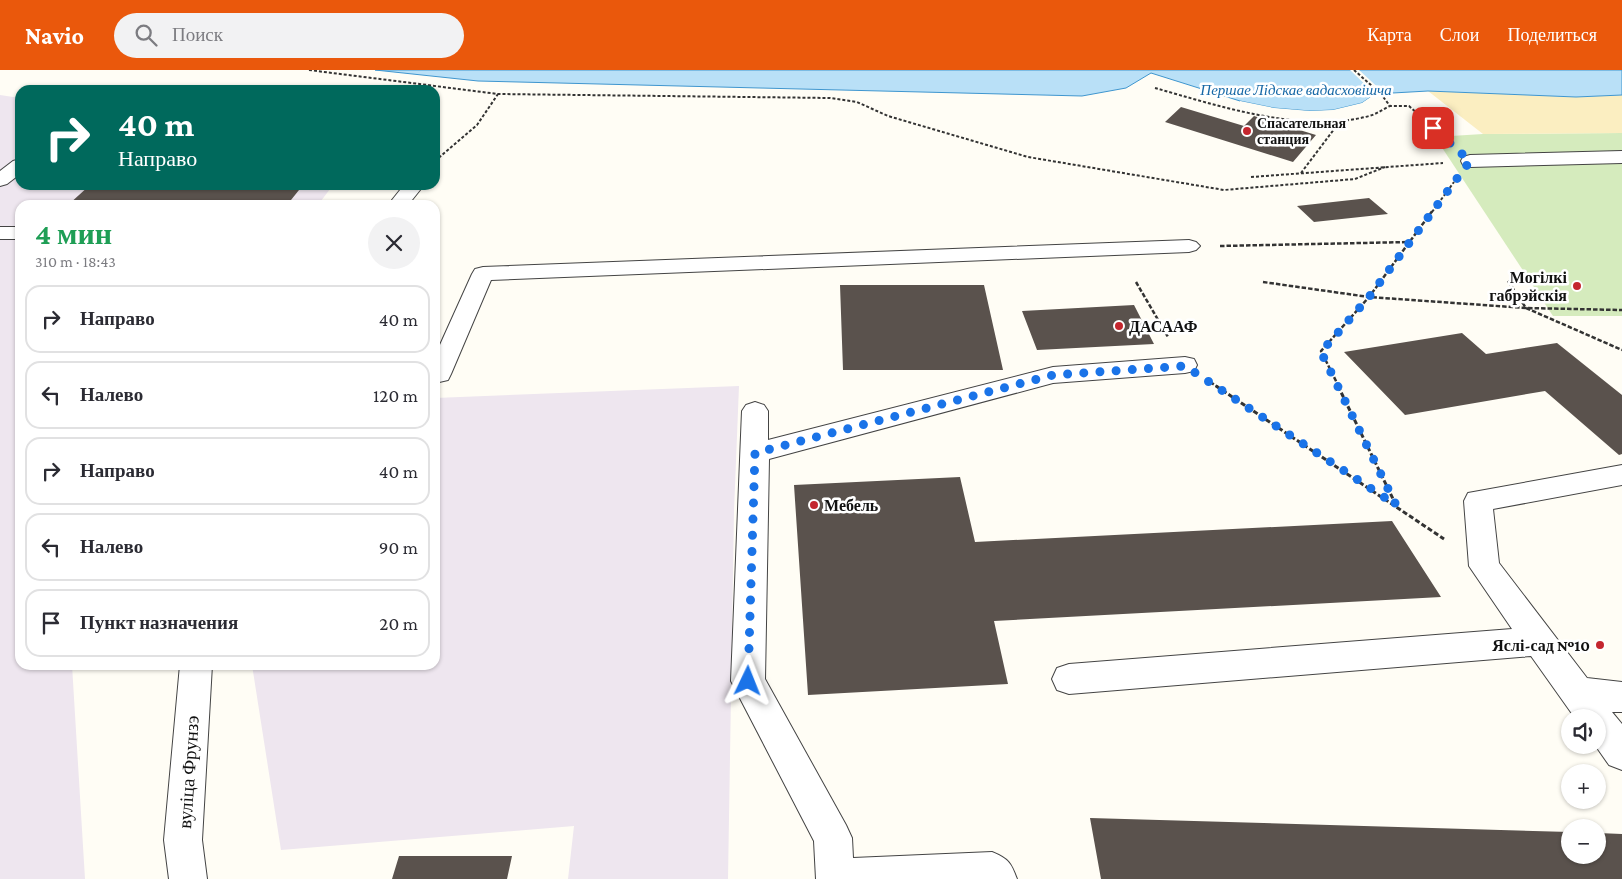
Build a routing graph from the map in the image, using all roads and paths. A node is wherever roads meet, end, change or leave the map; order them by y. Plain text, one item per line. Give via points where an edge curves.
1 (309, 70) edge
2 (1354, 70) edge
3 (427, 85) edge
4 (440, 87) edge
5 (1155, 88) dead end
6 (498, 94) junction
7 (1390, 106) junction
8 (1342, 120) junction
9 (440, 157) edge
10 (1622, 157) edge
11 (0, 158) edge
12 (15, 158) edge
13 (1470, 161) junction
14 (1385, 167) junction
15 (15, 169) edge
16 (1300, 173) junction
17 (1252, 177) dead end
18 (0, 180) edge
19 (410, 190) edge
20 (402, 200) edge
21 (0, 233) edge
22 (15, 233) edge
23 (1410, 242) junction
24 (1189, 246) joint
25 (1508, 281) dead end
26 (1136, 282) dead end
27 (1263, 282) dead end
28 (1369, 297) junction
29 (1526, 308) junction
30 (1622, 310) edge
31 (1622, 350) edge
32 (1185, 366) junction
33 (440, 372) edge
34 (755, 411) dead end
35 (755, 453) junction
36 (1622, 475) edge
37 (1396, 505) junction
38 (1484, 566) junction
39 (1539, 641) junction
40 (196, 670) edge
41 (1068, 679) dead end
42 (1622, 697) edge
43 (1589, 709) edge
44 (1592, 709) edge
45 (1606, 732) edge
46 (1622, 753) edge
47 (835, 878) edge
48 (188, 879) edge
49 (998, 879) edge

1 - 3 path
2 - 7 path
4 - 6 path
5 - 8 path via 1268,116
6 - 9 path via 477,125
6 - 14 path via 830,98 857,102 888,116 1028,157 1224,190 1354,179
7 - 8 path via 1370,116
7 - 13 path via 1409,106
8 - 16 path
10 - 13 street
11 - 12 street
13 - 14 path
13 - 23 path
14 - 16 path
15 - 18 street
16 - 17 path
19 - 20 street
21 - 22 street
23 - 24 path
23 - 28 path
24 - 33 street via 483,274
25 - 29 path
26 - 32 path
27 - 28 path
28 - 29 path
28 - 37 path via 1321,352
29 - 30 path
29 - 31 path
32 - 35 street via 1053,375
32 - 37 path
34 - 35 street
35 - 47 street via 748,681 833,838
36 - 38 street via 1478,501
37 - 38 path
38 - 39 street
39 - 41 street
39 - 43 street
40 - 48 street, вуліца Фрунзэ via 183,840
42 - 44 street
45 - 46 street
47 - 49 street via 992,871

